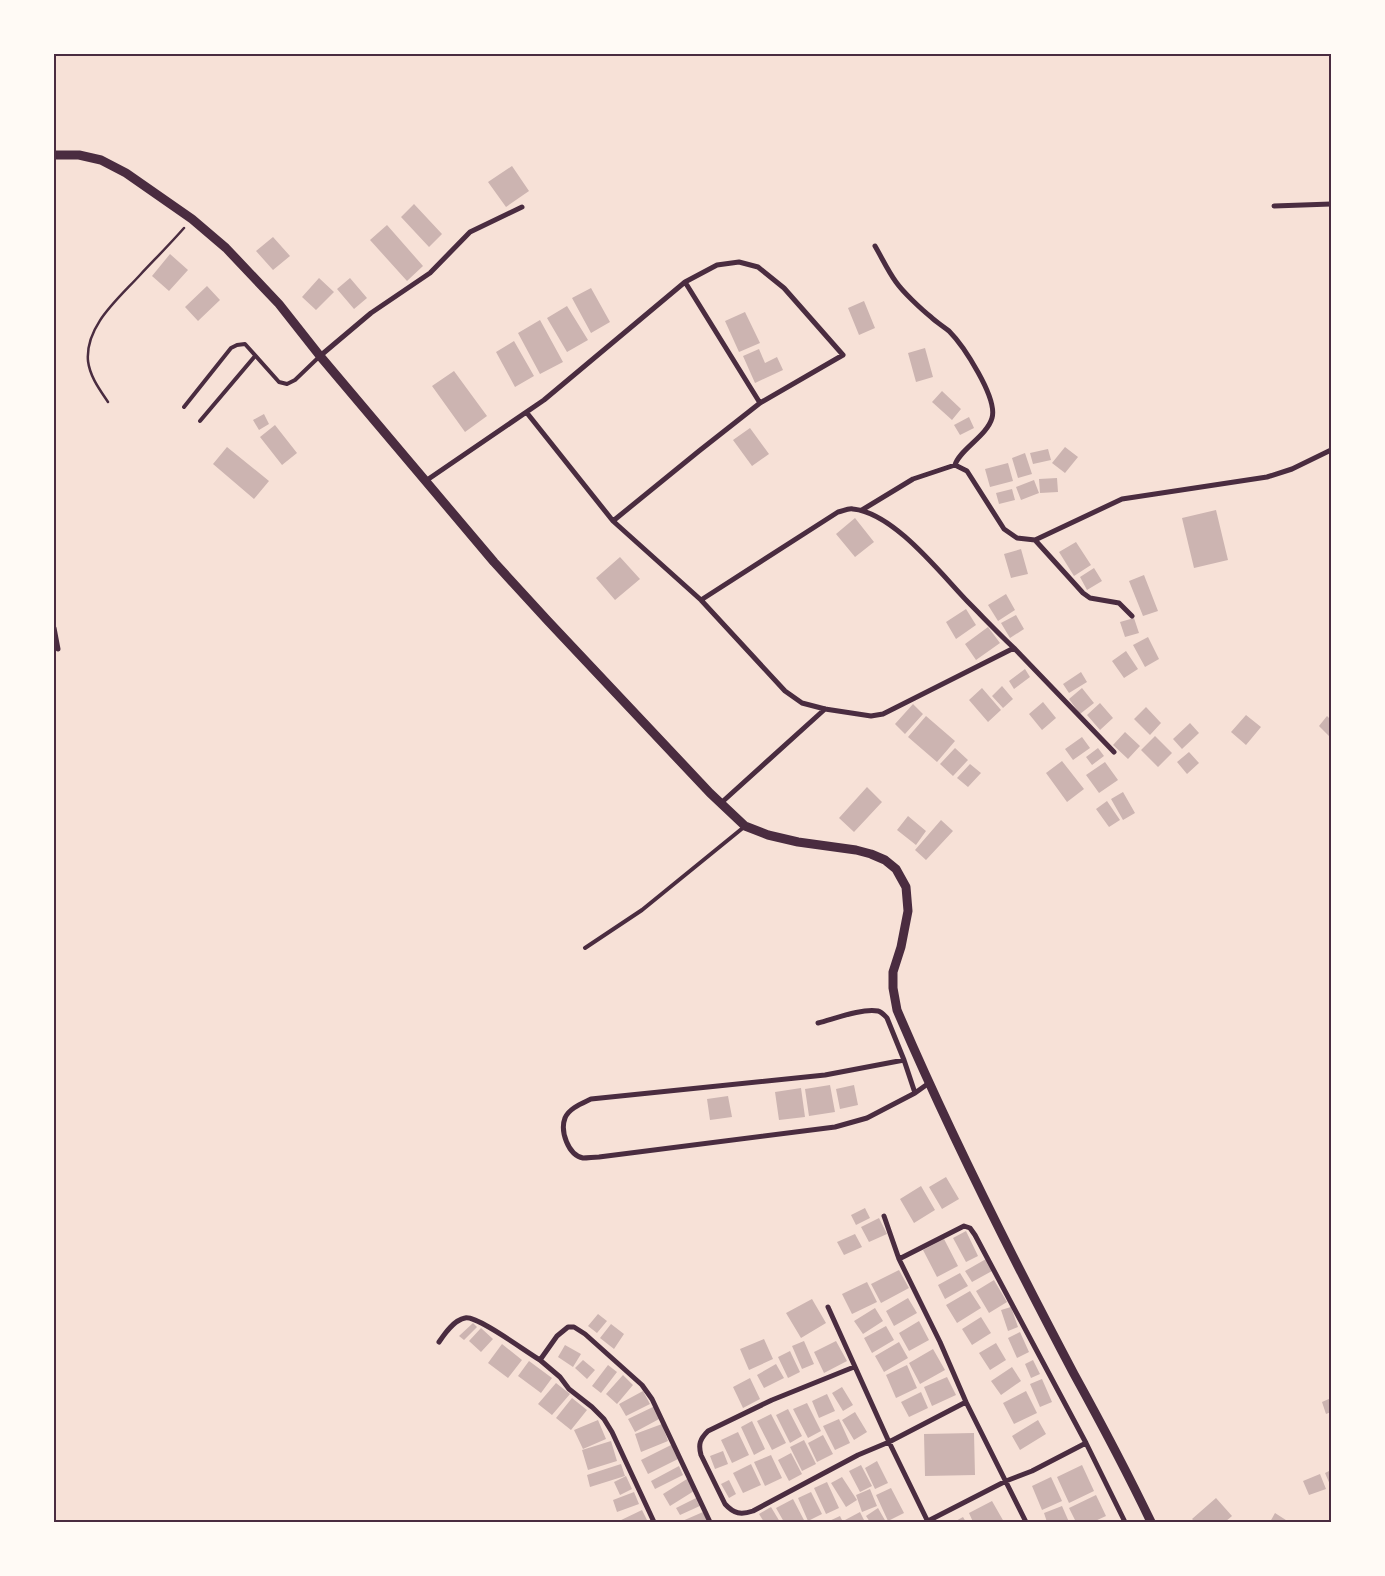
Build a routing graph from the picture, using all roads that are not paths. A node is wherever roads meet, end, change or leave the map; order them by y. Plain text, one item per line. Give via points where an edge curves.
1 (54, 155) edge
2 (1331, 204) edge
3 (1274, 206) dead end
4 (522, 207) dead end
5 (875, 246) dead end
6 (685, 282) junction
7 (255, 356) junction
8 (320, 356) junction
9 (760, 404) junction
10 (184, 407) dead end
11 (526, 413) junction
12 (200, 421) dead end
13 (1331, 450) edge
14 (955, 465) junction
15 (427, 480) junction
16 (862, 510) junction
17 (613, 521) junction
18 (1034, 540) junction
19 (701, 600) junction
20 (1132, 616) dead end
21 (54, 628) edge
22 (1014, 648) junction
23 (58, 649) dead end
24 (825, 709) junction
25 (1114, 752) dead end
26 (721, 803) junction
27 (745, 826) junction
28 (585, 948) dead end
29 (818, 1023) dead end
30 (904, 1060) junction
31 (929, 1083) junction
32 (915, 1093) junction
33 (884, 1216) dead end
34 (899, 1259) junction
35 (828, 1307) dead end
36 (439, 1342) dead end
37 (540, 1360) junction
38 (854, 1367) junction
39 (966, 1402) junction
40 (889, 1442) junction
41 (1086, 1443) junction
42 (1006, 1481) junction
43 (654, 1522) edge
44 (710, 1522) edge
45 (927, 1522) edge
46 (1026, 1522) edge
47 (1125, 1522) edge
48 (1151, 1522) edge

1 - 8 street via 78,155 101,160 126,173 192,219 251,272
2 - 3 street
4 - 8 street via 470,232 430,273 371,313
5 - 14 street via 896,283 948,331 975,366 988,391 993,416 990,424
6 - 9 street
6 - 9 street via 717,265 739,262 758,266 811,316 842,355
6 - 11 street
7 - 8 lane via 278,382 286,384 295,380
7 - 10 lane via 245,344 231,348
7 - 12 lane
8 - 15 street
9 - 17 street
11 - 15 street
11 - 17 street
13 - 18 street via 1267,477 1122,499
14 - 16 street via 914,479
14 - 18 street via 967,471 1004,529 1017,538
15 - 26 street via 548,622
16 - 19 street via 850,508 838,512
16 - 22 street via 887,523 918,547
17 - 19 street
18 - 20 street via 1083,593 1090,598 1119,603
19 - 24 street via 785,691 802,703
21 - 23 street
22 - 24 street via 883,714 871,716
22 - 25 street
24 - 26 street
26 - 27 street
27 - 28 lane via 642,910
27 - 31 street via 798,842 871,854 896,869 906,887 908,911 893,972 893,988 897,1010
29 - 30 street via 866,1011 882,1013
30 - 32 street
30 - 32 street via 825,1075 591,1099 566,1116 564,1129 572,1152 582,1158 599,1157 836,1127 867,1118
31 - 32 street
31 - 48 street via 967,1166
33 - 34 street
34 - 39 street
34 - 41 street via 954,1230 964,1226 970,1228
35 - 38 street
36 - 37 street via 454,1324 467,1317 481,1322
37 - 43 street via 604,1419
37 - 44 street via 557,1336 568,1327 574,1327 642,1385 659,1411
38 - 40 street
38 - 40 street via 772,1400 708,1431 700,1442 701,1455 725,1504 743,1515
39 - 40 street
39 - 42 street
40 - 45 street
41 - 42 street via 1041,1468
41 - 47 street
42 - 45 street
42 - 46 street

